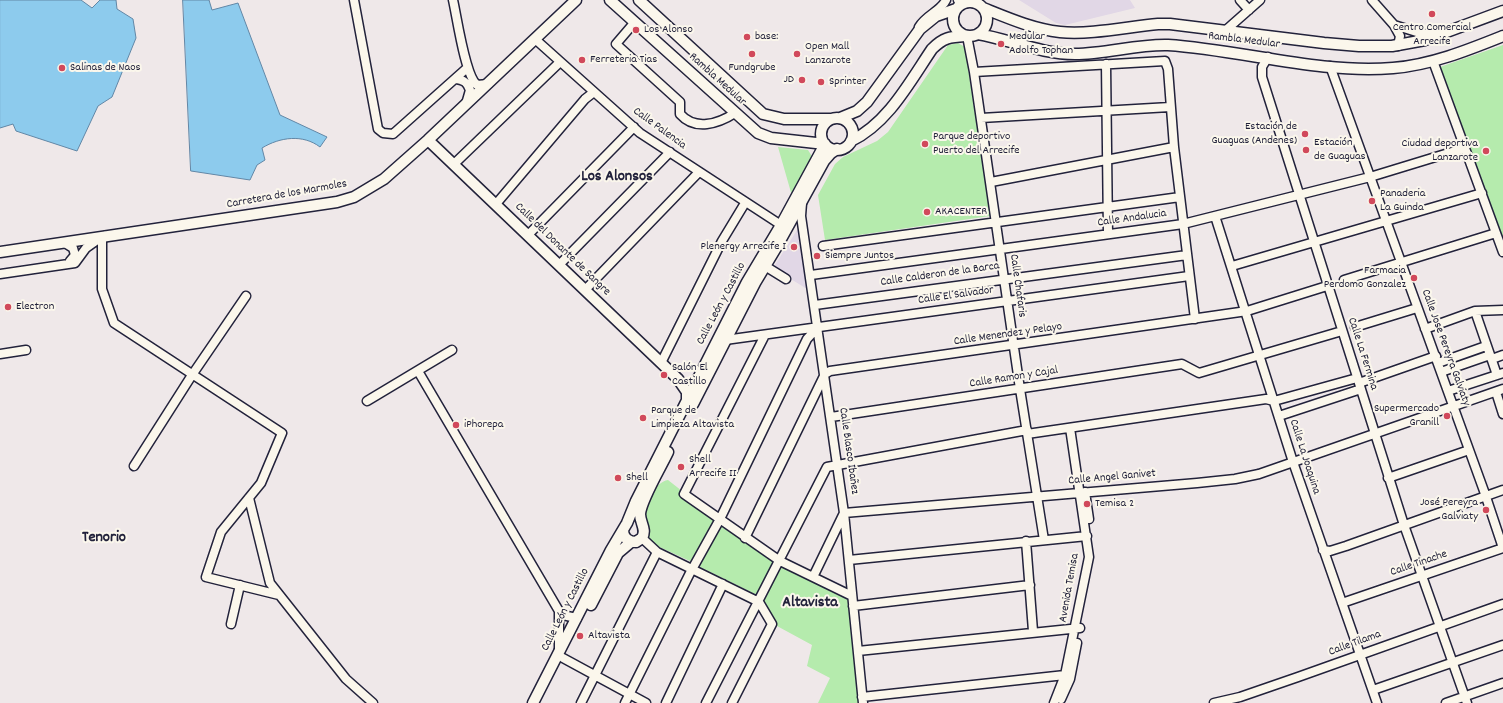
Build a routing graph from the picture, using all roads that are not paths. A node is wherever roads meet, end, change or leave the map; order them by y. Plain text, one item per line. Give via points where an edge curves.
1 (354, 0) edge
2 (453, 0) edge
3 (576, 0) edge
4 (610, 0) edge
5 (639, 0) edge
6 (946, 0) edge
7 (1240, 0) edge
8 (1260, 0) edge
9 (1373, 0) edge
10 (959, 3) edge
11 (979, 4) edge
12 (1249, 10) junction
13 (1503, 11) edge
14 (634, 23) junction
15 (1394, 25) junction
16 (1226, 30) junction
17 (1445, 32) junction
18 (978, 34) junction
19 (966, 36) junction
20 (1503, 36) edge
21 (914, 38) junction
22 (535, 39) junction
23 (1398, 46) junction
24 (1268, 57) junction
25 (1433, 61) junction
26 (560, 62) junction
27 (1106, 64) junction
28 (1330, 66) junction
29 (467, 68) junction
30 (974, 72) junction
31 (455, 79) junction
32 (488, 84) junction
33 (474, 91) junction
34 (594, 92) junction
35 (1170, 107) junction
36 (1106, 109) junction
37 (735, 113) junction
38 (981, 118) junction
39 (836, 119) junction
40 (634, 127) junction
41 (428, 140) junction
42 (804, 140) junction
43 (851, 141) junction
44 (825, 144) junction
45 (1174, 147) junction
46 (1465, 148) junction
47 (838, 149) junction
48 (670, 152) junction
49 (817, 155) junction
50 (1108, 159) junction
51 (454, 164) junction
52 (699, 172) junction
53 (1370, 177) junction
54 (991, 182) junction
55 (1482, 193) junction
56 (1299, 196) junction
57 (1180, 197) junction
58 (746, 203) junction
59 (802, 203) junction
60 (496, 204) junction
61 (1108, 208) junction
62 (1216, 216) junction
63 (1387, 221) junction
64 (996, 222) junction
65 (1183, 224) junction
66 (781, 225) junction
67 (1496, 233) junction
68 (1108, 234) junction
69 (528, 235) junction
70 (105, 236) junction
71 (65, 243) junction
72 (1314, 243) junction
73 (823, 246) dead end
74 (1000, 249) junction
75 (0, 252) edge
76 (1503, 252) edge
77 (1187, 255) junction
78 (1402, 262) junction
79 (65, 264) junction
80 (559, 265) junction
81 (765, 266) junction
82 (1232, 266) junction
83 (0, 274) edge
84 (811, 275) junction
85 (1190, 276) junction
86 (1004, 278) junction
87 (786, 279) dead end
88 (1344, 280) dead end
89 (1327, 286) junction
90 (585, 290) junction
91 (246, 296) dead end
92 (1007, 301) junction
93 (815, 305) junction
94 (1417, 308) junction
95 (1503, 310) edge
96 (1247, 311) junction
97 (1475, 311) junction
98 (1195, 319) junction
99 (818, 327) junction
100 (1355, 327) dead end
101 (1425, 329) junction
102 (1342, 331) junction
103 (765, 335) junction
104 (725, 340) junction
105 (1014, 346) junction
106 (1486, 346) junction
107 (26, 350) dead end
108 (452, 350) dead end
109 (0, 354) edge
110 (1260, 354) junction
111 (1503, 355) edge
112 (1491, 357) junction
113 (1437, 360) junction
114 (661, 363) junction
115 (418, 371) junction
116 (1441, 372) junction
117 (825, 374) junction
118 (1500, 374) edge
119 (192, 375) junction
120 (678, 379) junction
121 (697, 380) junction
122 (1359, 383) junction
123 (1020, 389) junction
124 (1499, 390) edge
125 (1448, 392) junction
126 (367, 401) dead end
127 (687, 401) junction
128 (1274, 401) junction
129 (1454, 406) junction
130 (1503, 414) edge
131 (1278, 416) junction
132 (831, 418) junction
133 (1070, 428) junction
134 (1027, 432) junction
135 (1375, 434) junction
136 (1469, 450) junction
137 (1293, 462) junction
138 (836, 465) junction
139 (134, 466) dead end
140 (1388, 478) junction
141 (1503, 490) edge
142 (1082, 492) junction
143 (1037, 496) junction
144 (1485, 496) junction
145 (249, 498) junction
146 (844, 513) junction
147 (720, 519) junction
148 (1503, 519) edge
149 (1494, 522) junction
150 (641, 523) junction
151 (1404, 525) junction
152 (625, 527) junction
153 (1087, 536) junction
154 (642, 538) junction
155 (745, 538) junction
156 (1044, 540) junction
157 (1026, 541) junction
158 (631, 542) junction
159 (1503, 548) edge
160 (1323, 550) junction
161 (657, 552) junction
162 (849, 560) junction
163 (780, 561) junction
164 (692, 569) junction
165 (1421, 576) junction
166 (813, 577) junction
167 (723, 584) junction
168 (240, 585) junction
169 (1030, 585) junction
170 (279, 595) junction
171 (852, 596) junction
172 (759, 602) junction
173 (1342, 603) junction
174 (1503, 604) edge
175 (853, 606) junction
176 (559, 611) junction
177 (572, 617) junction
178 (231, 624) dead end
179 (559, 625) junction
180 (1440, 626) junction
181 (1078, 628) junction
182 (1033, 631) junction
183 (1503, 645) edge
184 (858, 651) junction
185 (1361, 654) junction
186 (561, 656) junction
187 (1453, 662) junction
188 (1065, 675) junction
189 (594, 676) junction
190 (1503, 683) edge
191 (1373, 690) junction
192 (629, 694) junction
193 (863, 700) edge
194 (1466, 700) edge
195 (373, 703) edge
196 (533, 703) edge
197 (540, 703) edge
198 (581, 703) edge
199 (625, 703) edge
200 (646, 703) edge
201 (666, 703) edge
202 (706, 703) edge
203 (732, 703) edge
204 (1054, 703) edge
205 (1059, 703) edge
206 (1214, 703) edge
207 (1377, 703) edge
208 (1446, 703) edge

1 - 31 street via 378,128 383,133 393,134
2 - 29 street
3 - 22 main road, Carretera de los Marmoles
4 - 14 main road, Rambla Medular
5 - 39 main road, Rambla Medular via 762,114 784,119
6 - 21 street via 940,8 925,18
7 - 12 street
8 - 12 street
9 - 15 street
10 - 11 main road
10 - 19 main road via 953,15 954,25 959,33
10 - 21 main road, Rambla Medular via 936,16 920,29
11 - 16 main road, Rambla Medular via 1014,21 1060,32 1086,32 1158,24
11 - 18 main road via 987,17 987,23
12 - 16 street
13 - 17 main road, Rambla Medular
14 - 37 main road, Rambla Medular
14 - 37 street via 616,44 680,102 680,114 685,120 706,125
15 - 17 street via 1423,34
15 - 23 street via 1400,36
16 - 23 main road, Rambla Medular via 1359,46
17 - 23 main road, Rambla Medular
18 - 19 main road
18 - 24 main road, Rambla Medular via 1058,53 1077,54 1164,45
19 - 30 street, Calle Chafaris
19 - 43 main road via 946,38 939,42 884,118
20 - 25 main road, Rambla Medular
21 - 39 main road, Rambla Medular via 867,102 857,111
22 - 26 street, Calle Palencia
22 - 32 main road, Carretera de los Marmoles
24 - 28 main road, Rambla Medular
24 - 56 street, Calle La Fermina via 1262,67 1262,77
25 - 28 main road, Rambla Medular via 1395,68
25 - 46 street
26 - 34 street, Calle Palencia
26 - 51 street
27 - 30 street
27 - 35 street via 1165,61 1168,70
27 - 36 street
28 - 53 street, Calle Jose Pereyra Galviaty
29 - 31 street
29 - 32 street via 472,82 477,85
30 - 38 street, Calle Chafaris
31 - 33 street via 467,83
32 - 33 main road, Carretera de los Marmoles
33 - 41 main road, Carretera de los Marmoles via 466,104
34 - 40 street, Calle Palencia
34 - 60 street
35 - 36 street
35 - 45 street
36 - 38 street
36 - 50 street
37 - 42 main road, Rambla Medular via 758,133 771,138
38 - 54 street, Calle Chafaris
39 - 43 main road via 846,120 852,130
39 - 44 main road via 826,122 821,133
40 - 48 street, Calle Palencia
40 - 69 street
41 - 51 main road, Calle del Donante de Sangre
41 - 70 main road, Carretera de los Marmoles via 384,179 354,197 337,202
42 - 44 main road, Rambla Medular
42 - 49 main road via 814,145
43 - 47 main road via 848,146
44 - 47 main road
44 - 49 main road, Calle León y Castillo
45 - 50 street
45 - 57 street
46 - 53 street, Calle Andalucia
46 - 55 street
47 - 59 main road, Calle León y Castillo via 824,161
48 - 52 street, Calle Palencia
48 - 80 street
49 - 66 main road, Calle León y Castillo
50 - 54 street
50 - 61 street
51 - 60 main road, Calle del Donante de Sangre
52 - 58 street, Calle Palencia
52 - 90 street
53 - 56 street, Calle Andalucia
53 - 63 street, Calle Jose Pereyra Galviaty
54 - 64 street, Calle Chafaris
55 - 63 street
55 - 67 street
56 - 62 street, Calle Andalucia
56 - 72 street, Calle La Fermina
57 - 61 street
57 - 65 street
58 - 66 street, Calle Palencia
58 - 114 street via 722,241
59 - 81 main road, Calle León y Castillo
59 - 84 street, Calle Blasco Ibañez via 801,216
60 - 69 main road, Calle del Donante de Sangre
61 - 64 street
61 - 68 street
62 - 65 street, Calle Andalucia
62 - 82 street, Calle La Joaquina
63 - 72 street
63 - 78 street, Calle Jose Pereyra Galviaty
64 - 73 street
64 - 74 street, Calle Chafaris
65 - 68 street, Calle Andalucia
65 - 77 street
66 - 121 main road, Calle León y Castillo via 747,282
67 - 76 street
67 - 78 street
68 - 74 street, Calle Andalucia
69 - 80 main road, Calle del Donante de Sangre
70 - 71 main road, Carretera de los Marmoles
70 - 79 street via 86,248 75,262
70 - 119 street via 102,240 102,289 114,323
71 - 75 main road, Carretera de los Marmoles
71 - 79 street via 73,248 75,255
72 - 82 street
72 - 89 street, Calle La Fermina
74 - 84 street, Calle Andalucia
74 - 86 street, Calle Chafaris
77 - 85 street
77 - 86 street, Calle Calderon de la Barca
78 - 88 street
78 - 94 street, Calle Jose Pereyra Galviaty
79 - 83 street
80 - 90 main road, Calle del Donante de Sangre
81 - 87 street
81 - 104 main road, Calle León y Castillo
82 - 96 street, Calle La Joaquina
84 - 93 street, Calle Blasco Ibañez
85 - 92 street, Calle El Salvador
85 - 98 street
86 - 92 street, Calle Chafaris
86 - 93 street, Calle Calderon de la Barca
89 - 96 street, Calle Menendez y Pelayo
89 - 102 street, Calle La Fermina
90 - 114 main road, Calle del Donante de Sangre
91 - 119 street
92 - 99 street, Calle El Salvador
92 - 105 street, Calle Chafaris
93 - 99 street, Calle Blasco Ibañez
94 - 100 street
94 - 101 street, Calle Jose Pereyra Galviaty
95 - 97 street
96 - 98 street, Calle Menendez y Pelayo
96 - 110 street, Calle La Joaquina
97 - 101 street
97 - 106 street
98 - 105 street, Calle Menendez y Pelayo
99 - 103 street, Calle El Salvador
99 - 117 street, Calle Blasco Ibañez
99 - 147 street via 807,339
101 - 113 street, Calle Jose Pereyra Galviaty
102 - 110 street
102 - 122 street, Calle La Fermina
103 - 104 street, Calle El Salvador
103 - 147 street via 684,494
104 - 150 main road, Calle León y Castillo via 644,502 640,514
105 - 117 street, Calle Menendez y Pelayo via 830,371
105 - 123 street, Calle Chafaris
106 - 112 street
106 - 113 street
107 - 109 street
108 - 115 street
110 - 123 street, Calle Ramon y Cajal via 1199,373 1182,364
110 - 128 street, Calle La Joaquina
111 - 112 street
112 - 116 street
112 - 118 street
113 - 116 street, Calle Jose Pereyra Galviaty
113 - 122 street
114 - 120 main road, Calle del Donante de Sangre
115 - 126 street
115 - 176 street
116 - 125 street, Calle Jose Pereyra Galviaty
117 - 132 street, Calle Blasco Ibañez
117 - 155 street
118 - 125 street
119 - 139 street
119 - 145 street via 282,433 261,483
120 - 121 main road via 692,383
120 - 127 main road, Calle del Donante de Sangre via 687,392
121 - 127 main road, Calle León y Castillo
122 - 128 street
122 - 131 street
122 - 135 street, Calle La Fermina
123 - 132 street, Calle Ramon y Cajal
123 - 134 street, Calle Chafaris
124 - 129 street, Calle Angel Ganivet
124 - 130 street
125 - 129 street, Calle Jose Pereyra Galviaty
127 - 152 main road, Calle León y Castillo
128 - 131 street, Calle La Joaquina
128 - 133 street via 1266,399
129 - 135 street, Calle Angel Ganivet
129 - 136 street, Calle Jose Pereyra Galviaty
131 - 137 street, Calle La Joaquina
132 - 138 street, Calle Blasco Ibañez
133 - 134 street
133 - 142 street, Avenida Temisa
134 - 138 street
134 - 143 street, Calle Chafaris
135 - 137 street, Calle Angel Ganivet
135 - 140 street, Calle La Fermina
136 - 140 street
136 - 144 street, Calle Jose Pereyra Galviaty
137 - 142 street, Calle Angel Ganivet via 1235,479
137 - 160 street, Calle La Joaquina
138 - 146 street, Calle Blasco Ibañez
138 - 163 street via 827,467
140 - 151 street, Calle La Fermina
141 - 144 street
142 - 143 street, Calle Angel Ganivet
142 - 153 street, Avenida Temisa
142 - 181 street, Avenida Temisa via 1094,559
143 - 146 street, Calle Angel Ganivet
143 - 156 street, Calle Chafaris
144 - 149 street, Calle Jose Pereyra Galviaty
144 - 151 street
145 - 168 street via 221,532 206,577
145 - 170 street via 270,583
146 - 162 street, Calle Blasco Ibañez
146 - 166 street
147 - 155 street
147 - 164 street
148 - 149 street
149 - 159 street, Calle Jose Pereyra Galviaty
150 - 152 main road via 638,521
150 - 154 main road via 644,530
151 - 160 street via 1330,551
151 - 165 street, Calle La Fermina
152 - 158 main road via 626,538
152 - 177 main road, Calle León y Castillo
153 - 156 street
153 - 181 street, Avenida Temisa via 1089,558
154 - 158 main road
154 - 161 street
155 - 163 street
156 - 157 street
157 - 162 street
157 - 169 street
158 - 186 main road, Calle León y Castillo via 618,553
159 - 165 street, Calle Tinache
160 - 173 street, Calle La Joaquina
161 - 164 street
161 - 189 street
162 - 171 street, Calle Blasco Ibañez
163 - 166 street
163 - 172 street
164 - 167 street
164 - 192 street
165 - 173 street, Calle Tinache
165 - 180 street, Calle La Fermina
166 - 171 street
167 - 172 street
167 - 201 street
168 - 170 street
168 - 178 street
169 - 175 street
169 - 182 street
170 - 195 street via 346,679
171 - 175 street, Calle Blasco Ibañez
172 - 202 street
172 - 203 street via 772,624
173 - 185 street, Calle La Joaquina
174 - 180 street, Calle Tilama
175 - 184 street, Calle Blasco Ibañez
176 - 177 street
176 - 179 street
177 - 179 street
177 - 186 main road, Calle León y Castillo
179 - 186 street
180 - 185 street, Calle Tilama
180 - 187 street, Calle La Fermina
181 - 182 street
181 - 188 street, Avenida Temisa
181 - 205 street, Avenida Temisa via 1070,679
182 - 184 street
183 - 187 street
184 - 193 street, Calle Blasco Ibañez
185 - 191 street, Calle La Joaquina
185 - 206 street, Calle Tilama via 1240,697
186 - 189 street
186 - 196 main road, Calle León y Castillo
186 - 197 main road, Calle León y Castillo
187 - 191 street
187 - 194 street, Calle La Fermina
188 - 193 street
188 - 204 street, Avenida Temisa
189 - 192 street
189 - 198 street
190 - 194 street
191 - 207 street, Calle La Joaquina
192 - 199 street
192 - 200 street
194 - 208 street

